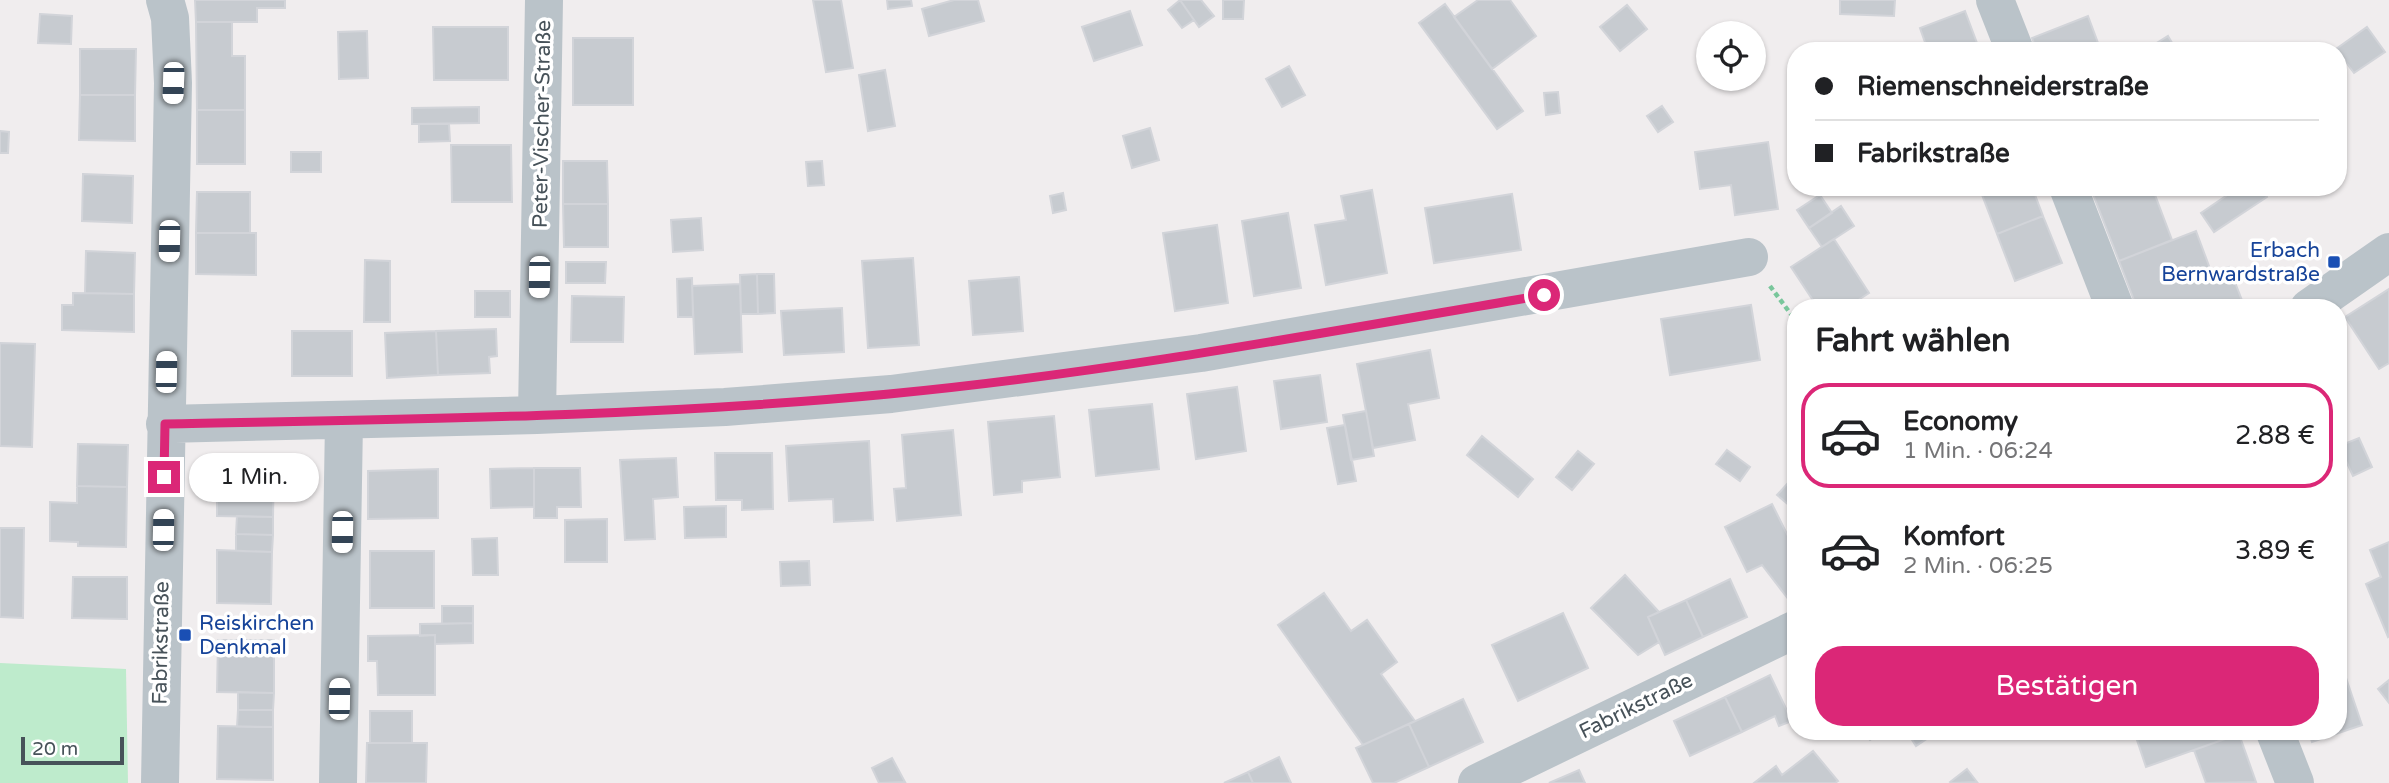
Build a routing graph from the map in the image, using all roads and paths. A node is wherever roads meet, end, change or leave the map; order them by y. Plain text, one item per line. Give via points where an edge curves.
1 (165, 0) edge
2 (544, 0) edge
3 (1995, 0) edge
4 (2011, 42) edge
5 (2071, 196) edge
6 (2389, 252) edge
7 (1749, 257) joint
8 (2112, 299) edge
9 (2322, 299) edge
10 (1787, 309) edge
11 (537, 415) junction
12 (344, 421) junction
13 (165, 424) junction
14 (1787, 633) edge
15 (2278, 740) edge
16 (160, 783) edge
17 (338, 783) edge
18 (1477, 783) edge
19 (2295, 783) edge

1 - 13 street, Fabrikstraße via 173,83
2 - 11 street, Peter-Vischer-Straße
3 - 4 street
5 - 8 street
6 - 9 street
7 - 10 path
7 - 11 street via 1201,353 891,394
11 - 12 street
12 - 13 street
12 - 17 street
13 - 16 street, Fabrikstraße
14 - 18 street, Fabrikstraße
15 - 19 street

